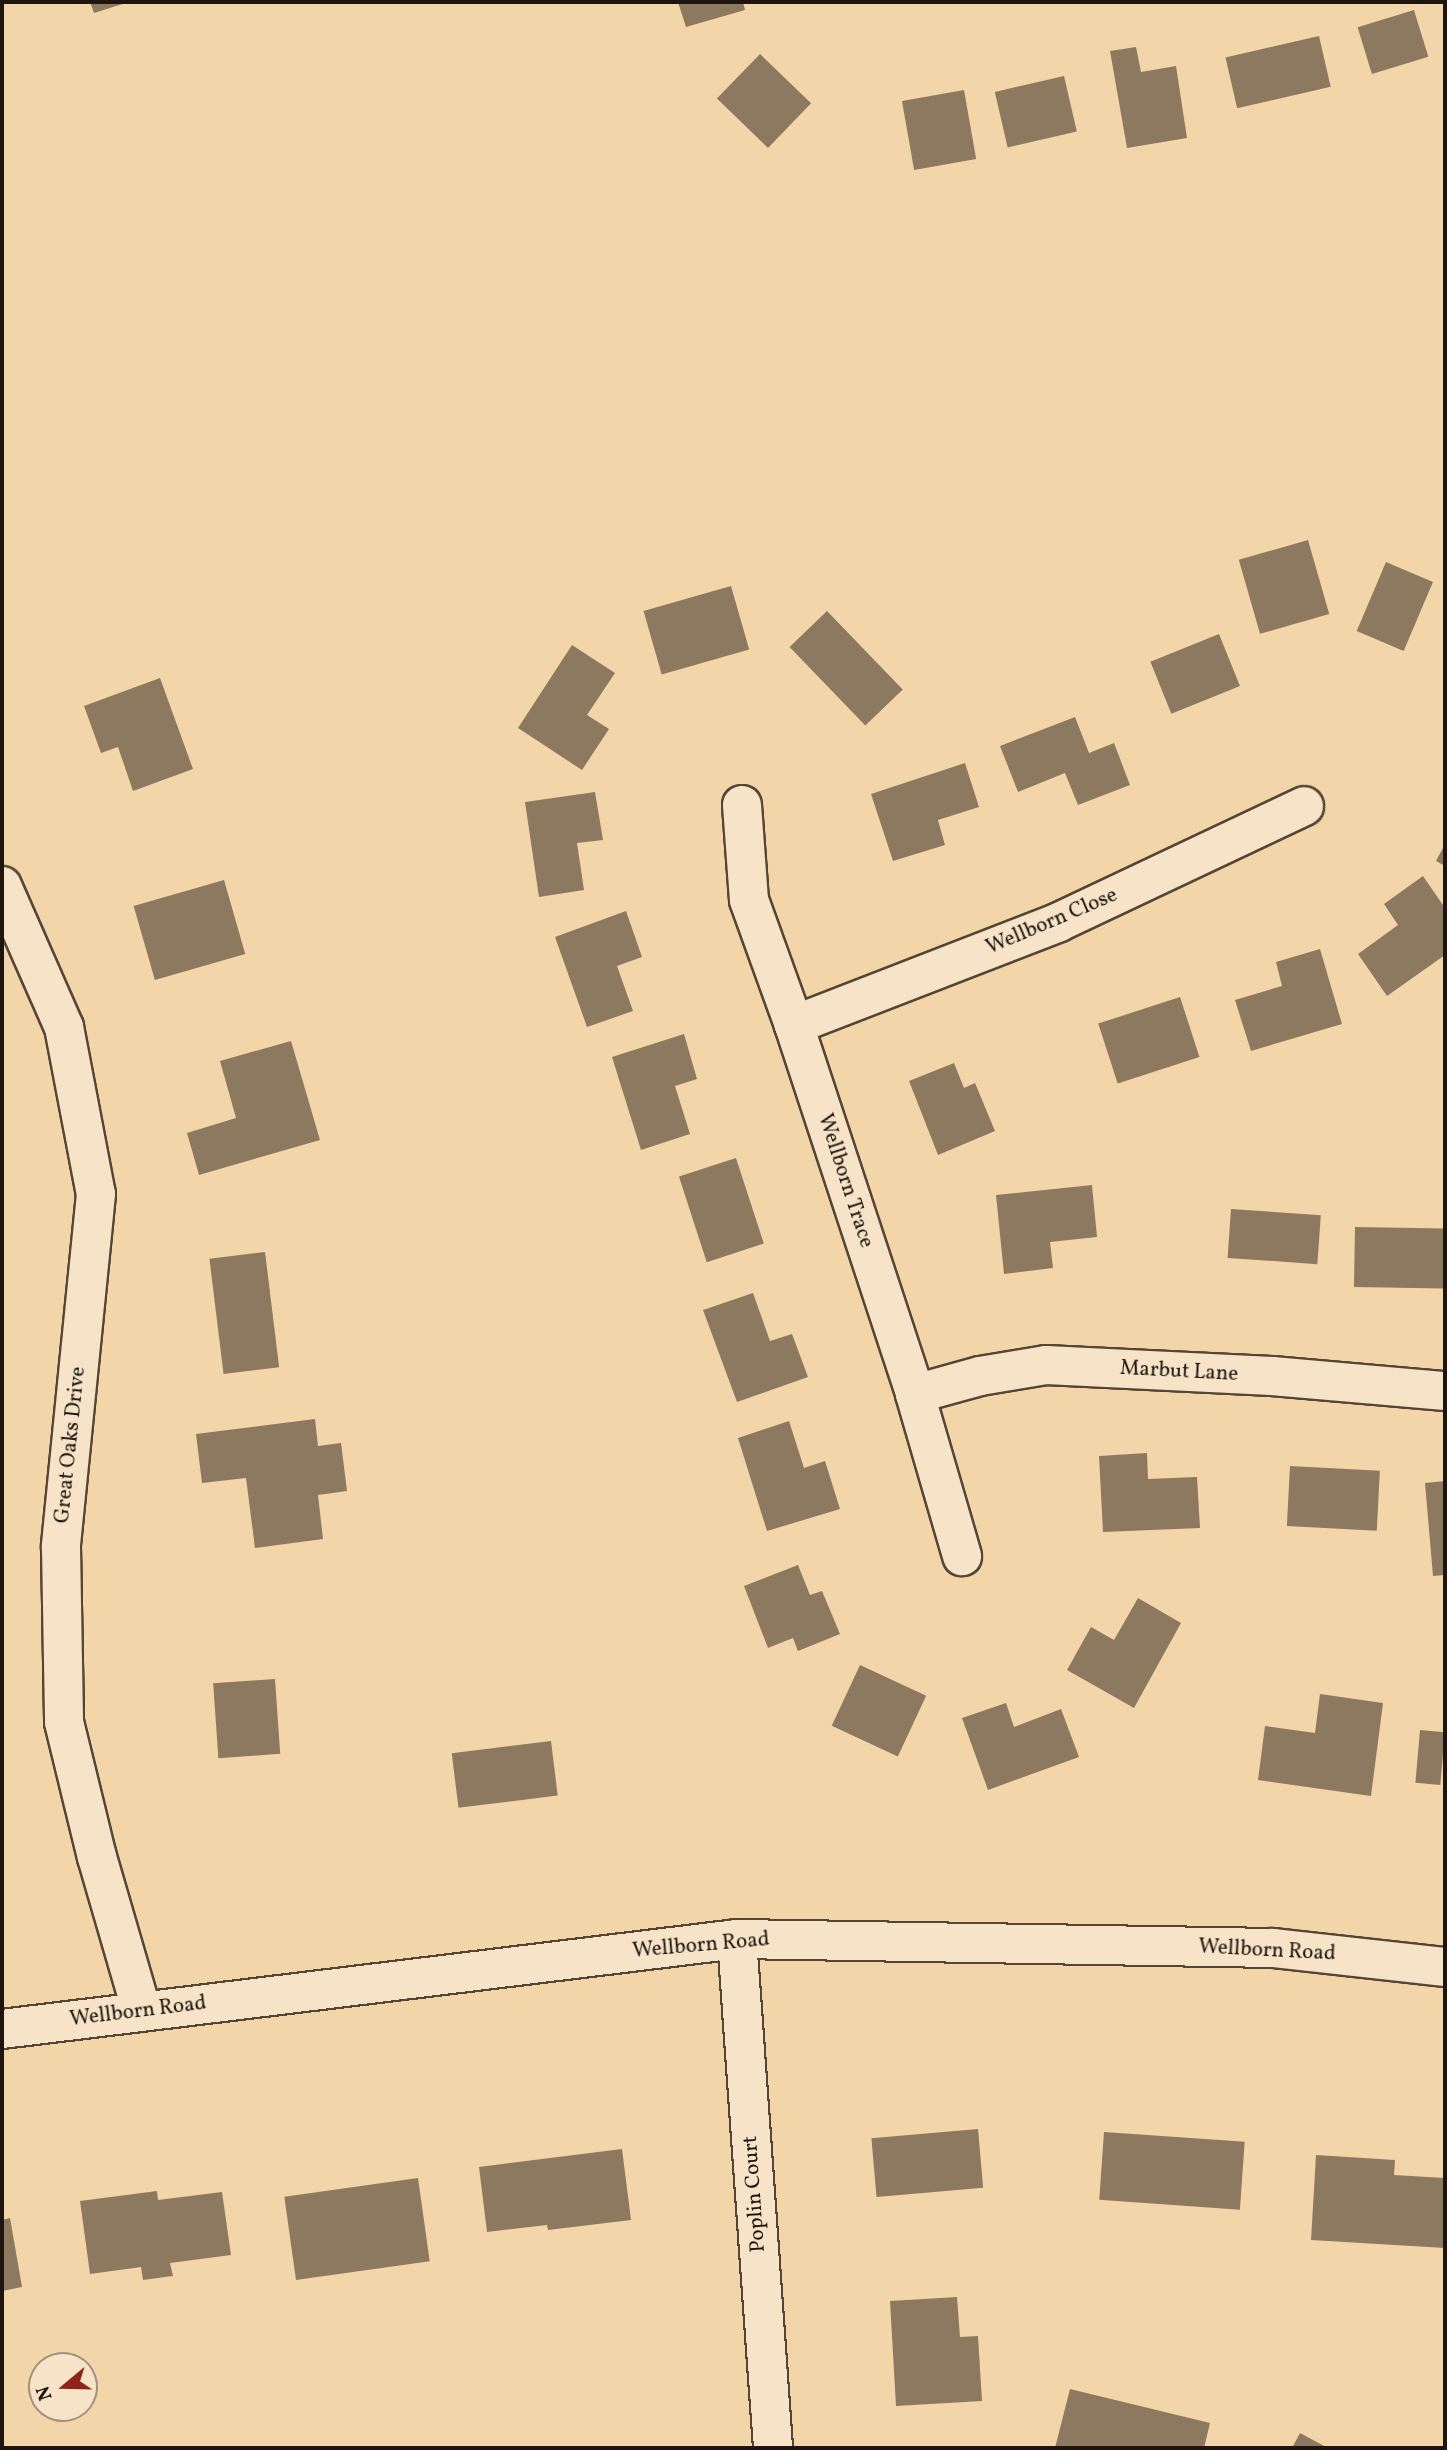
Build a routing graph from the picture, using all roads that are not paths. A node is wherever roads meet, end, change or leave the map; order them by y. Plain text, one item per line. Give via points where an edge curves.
1 (742, 805) dead end
2 (1304, 806) dead end
3 (2, 886) edge
4 (794, 1025) junction
5 (1445, 1391) edge
6 (915, 1394) junction
7 (962, 1556) dead end
8 (737, 1939) junction
9 (1445, 1967) edge
10 (142, 2012) junction
11 (2, 2029) edge
12 (773, 2448) edge

1 - 4 street, Wellborn Trace via 749,900
2 - 4 street, Wellborn Close via 1059,922
3 - 10 street, Great Oaks Drive via 64,1027 96,1194 61,1547 64,1722
4 - 6 street, Wellborn Trace
5 - 6 street, Marbut Lane via 1272,1376 1046,1365 979,1376
6 - 7 street, Wellborn Trace
8 - 9 street, Wellborn Road via 1273,1948
8 - 10 street, Wellborn Road
8 - 12 street, Poplin Court
10 - 11 street, Wellborn Road

